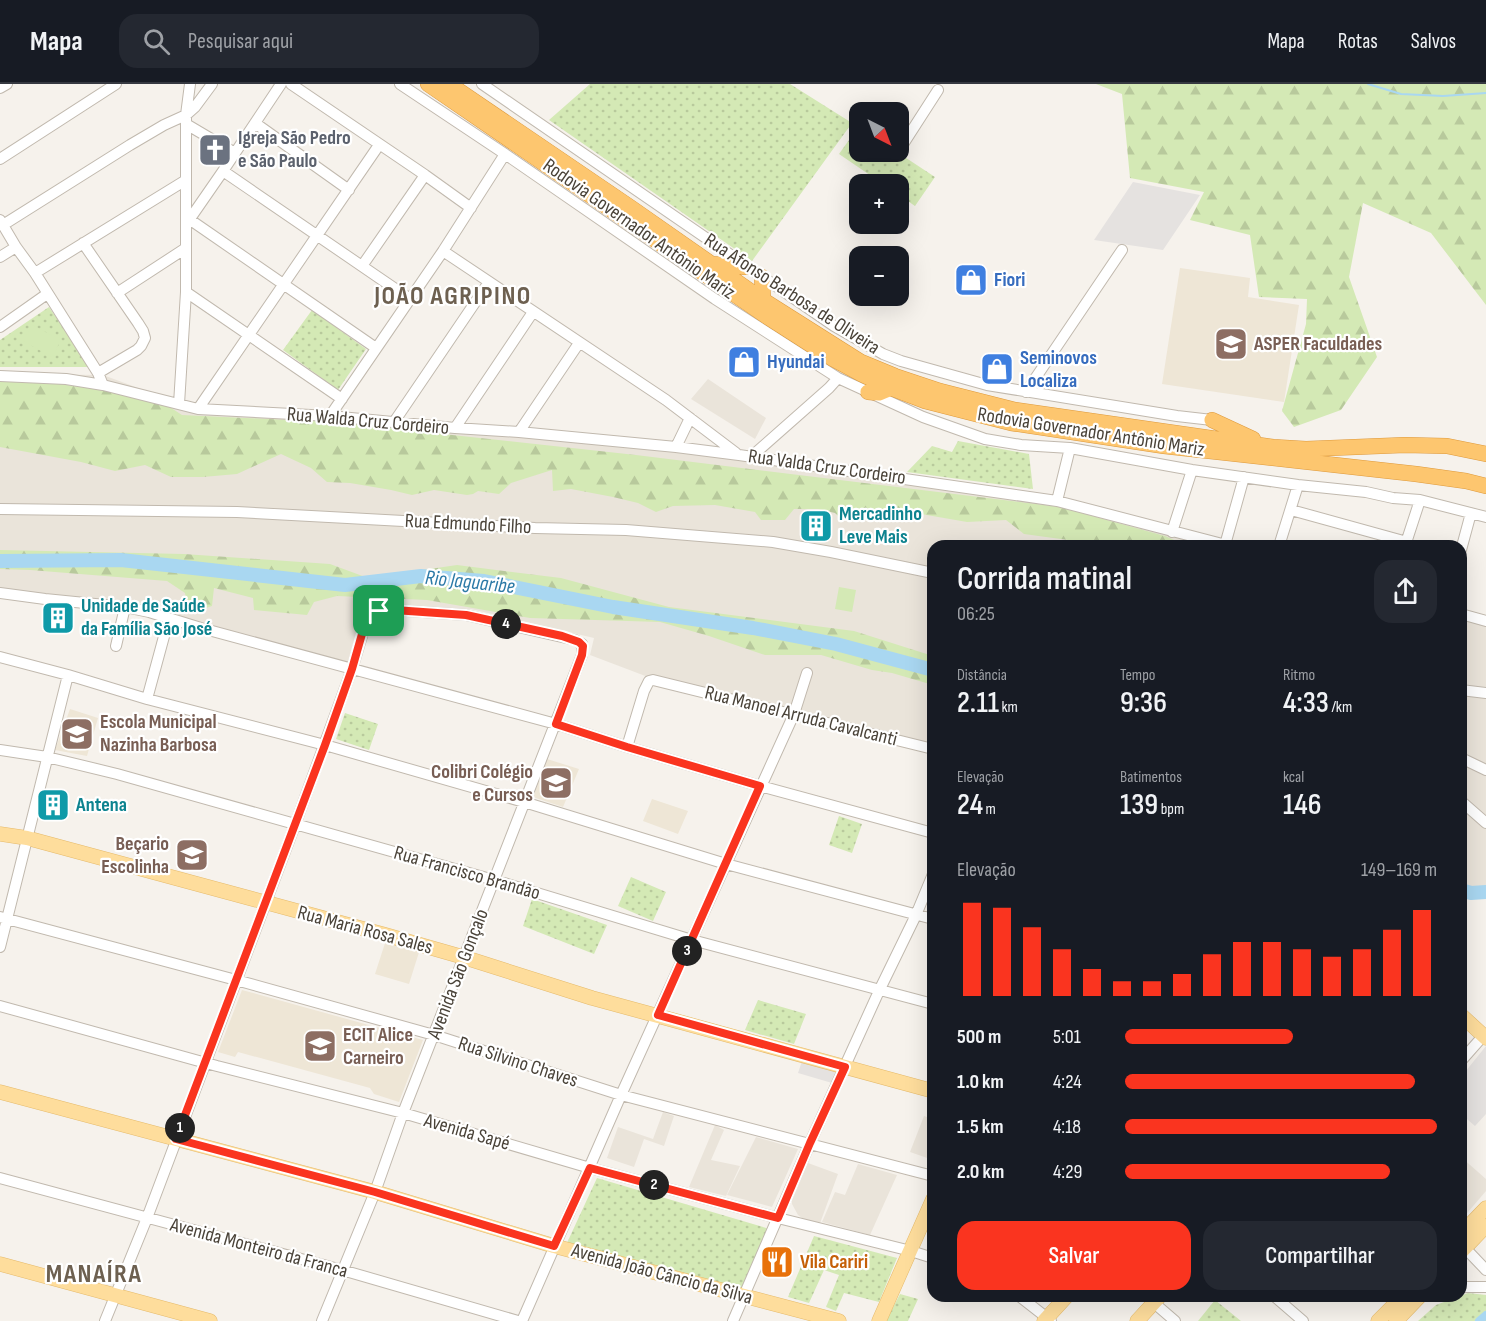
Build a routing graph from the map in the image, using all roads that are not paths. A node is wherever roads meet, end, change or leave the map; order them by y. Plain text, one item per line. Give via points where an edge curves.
1 (7, 84) edge
2 (116, 84) edge
3 (190, 84) edge
4 (212, 84) edge
5 (283, 84) edge
6 (400, 84) edge
7 (428, 84) edge
8 (449, 84) edge
9 (482, 84) edge
10 (0, 88) edge
11 (938, 90) dead end
12 (186, 119) junction
13 (255, 123) junction
14 (909, 135) edge
15 (380, 145) junction
16 (235, 153) junction
17 (505, 154) junction
18 (0, 159) edge
19 (223, 171) junction
20 (425, 175) junction
21 (186, 180) junction
22 (348, 189) junction
23 (471, 208) junction
24 (188, 221) junction
25 (2, 223) edge
26 (317, 235) junction
27 (83, 243) junction
28 (16, 247) junction
29 (186, 248) junction
30 (1122, 250) dead end
31 (443, 251) junction
32 (0, 257) edge
33 (712, 264) junction
34 (362, 266) junction
35 (746, 267) junction
36 (35, 273) junction
37 (762, 277) junction
38 (489, 282) junction
39 (284, 284) junction
40 (186, 292) junction
41 (117, 293) junction
42 (47, 294) junction
43 (410, 299) junction
44 (763, 300) junction
45 (533, 312) junction
46 (0, 327) edge
47 (248, 336) junction
48 (579, 343) junction
49 (376, 348) junction
50 (833, 358) junction
51 (98, 373) junction
52 (0, 376) edge
53 (838, 378) junction
54 (103, 386) junction
55 (891, 388) junction
56 (868, 392) junction
57 (1026, 393) junction
58 (342, 399) junction
59 (179, 404) junction
60 (198, 409) junction
61 (330, 416) junction
62 (690, 418) junction
63 (1212, 420) joint
64 (394, 423) junction
65 (455, 428) junction
66 (519, 432) junction
67 (676, 447) junction
68 (1070, 448) junction
69 (1306, 449) junction
70 (1486, 454) edge
71 (739, 455) junction
72 (752, 456) junction
73 (1192, 470) junction
74 (1244, 477) junction
75 (1298, 485) junction
76 (1486, 486) edge
77 (1420, 500) junction
78 (1057, 501) junction
79 (0, 509) edge
80 (1291, 510) junction
81 (1471, 513) junction
82 (1486, 517) edge
83 (1172, 532) junction
84 (1206, 540) edge
85 (1229, 540) edge
86 (1281, 540) edge
87 (1392, 540) edge
88 (1407, 540) edge
89 (1464, 540) edge
90 (927, 572) edge
91 (0, 593) edge
92 (124, 607) junction
93 (1467, 616) edge
94 (169, 618) junction
95 (1486, 621) edge
96 (116, 646) dead end
97 (0, 657) edge
98 (352, 669) junction
99 (807, 673) dead end
100 (68, 675) junction
101 (1467, 691) edge
102 (1486, 693) edge
103 (147, 699) junction
104 (794, 714) junction
105 (556, 724) junction
106 (325, 745) junction
107 (627, 747) junction
108 (927, 747) edge
109 (0, 750) edge
110 (47, 757) junction
111 (1467, 761) edge
112 (1486, 770) edge
113 (760, 786) junction
114 (524, 802) junction
115 (1467, 806) edge
116 (1486, 823) edge
117 (295, 825) junction
118 (927, 831) edge
119 (0, 834) edge
120 (27, 838) junction
121 (726, 864) junction
122 (494, 880) junction
123 (927, 888) edge
124 (265, 903) junction
125 (916, 915) junction
126 (4, 918) edge
127 (927, 918) edge
128 (692, 940) junction
129 (0, 947) edge
130 (463, 957) junction
131 (236, 980) junction
132 (879, 991) junction
133 (927, 1003) edge
134 (0, 1006) edge
135 (658, 1015) junction
136 (1467, 1020) edge
137 (434, 1035) junction
138 (1485, 1036) edge
139 (1467, 1055) edge
140 (205, 1062) junction
141 (845, 1067) junction
142 (927, 1089) edge
143 (0, 1092) edge
144 (621, 1095) junction
145 (403, 1113) junction
146 (176, 1139) junction
147 (810, 1143) junction
148 (590, 1168) junction
149 (927, 1174) edge
150 (0, 1179) edge
151 (375, 1192) junction
152 (1486, 1208) edge
153 (927, 1213) edge
154 (147, 1218) junction
155 (778, 1218) junction
156 (1486, 1226) edge
157 (1467, 1236) edge
158 (1467, 1240) edge
159 (554, 1246) junction
160 (1467, 1249) edge
161 (911, 1251) junction
162 (927, 1256) edge
163 (0, 1264) edge
164 (342, 1270) junction
165 (1486, 1270) edge
166 (1467, 1287) edge
167 (1486, 1287) edge
168 (115, 1295) junction
169 (744, 1296) junction
170 (1026, 1302) edge
171 (1062, 1302) edge
172 (1150, 1302) edge
173 (1157, 1302) edge
174 (1281, 1302) edge
175 (1397, 1302) edge
176 (1414, 1302) edge
177 (1048, 1320) edge
178 (105, 1321) edge
179 (210, 1321) edge
180 (322, 1321) edge
181 (520, 1321) edge
182 (733, 1321) edge
183 (839, 1321) edge
184 (879, 1321) edge
185 (1137, 1321) edge
186 (1174, 1321) edge
187 (1303, 1321) edge
188 (1378, 1321) edge
189 (1396, 1321) edge

1 - 10 street
2 - 18 street
3 - 12 street
4 - 12 street
5 - 13 street
5 - 15 street
6 - 17 street
7 - 50 highway, Rodovia Governador Antônio Mariz
8 - 33 highway, Rodovia Governador Antônio Mariz
9 - 35 street, Rua Afonso Barbosa de Oliveira
11 - 14 street
12 - 16 street
12 - 21 street
12 - 25 street via 164,125
13 - 16 street
13 - 22 street
15 - 20 street
15 - 22 street
16 - 19 street
17 - 23 street
17 - 53 street via 715,299
19 - 24 street
19 - 26 street
20 - 23 street
20 - 34 street
21 - 24 street
21 - 27 street
22 - 26 street
23 - 31 street
24 - 29 street
24 - 39 street
25 - 28 street
26 - 34 street
26 - 39 street
27 - 36 street
27 - 41 street
28 - 32 street
28 - 36 street
29 - 40 street
29 - 41 street
30 - 57 street
31 - 38 street, Rua Valda Cruz Cordeiro
31 - 43 street
33 - 35 highway
33 - 44 highway, Rodovia Governador Antônio Mariz
34 - 43 street
35 - 37 street, Rua Afonso Barbosa de Oliveira
36 - 42 street
37 - 44 highway
37 - 57 street, Rua Afonso Barbosa de Oliveira via 834,326 892,357
38 - 45 street, Rua Valda Cruz Cordeiro
38 - 64 street
39 - 47 street
39 - 49 street
40 - 47 street
40 - 59 street
41 - 51 street via 145,338 132,354
42 - 46 street
42 - 51 street
43 - 49 street
44 - 69 highway, Rodovia Governador Antônio Mariz via 861,362 940,391 1015,410
45 - 48 street, Rua Valda Cruz Cordeiro
45 - 65 street
47 - 58 street
47 - 60 street
48 - 62 street, Rua Valda Cruz Cordeiro
48 - 66 street
49 - 58 street
50 - 53 highway
50 - 55 highway, Rodovia Governador Antônio Mariz
51 - 54 street
52 - 54 street, Rua Walda Cruz Cordeiro via 66,379
53 - 56 street
53 - 72 street
54 - 59 street, Rua Walda Cruz Cordeiro
55 - 56 highway
55 - 76 highway, Rodovia Governador Antônio Mariz via 1011,423
56 - 68 street via 922,417 985,439
57 - 63 street, Rua Afonso Barbosa de Oliveira
58 - 61 street
59 - 60 street, Rua Walda Cruz Cordeiro
60 - 61 street, Rua Walda Cruz Cordeiro
61 - 64 street, Rua Walda Cruz Cordeiro
62 - 67 street
62 - 71 street, Rua Valda Cruz Cordeiro
63 - 69 highway via 1248,437
64 - 65 street, Rua Walda Cruz Cordeiro
65 - 66 street, Rua Walda Cruz Cordeiro
66 - 67 street, Rua Walda Cruz Cordeiro
67 - 71 street, Rua Walda Cruz Cordeiro
68 - 73 street
68 - 78 street
69 - 70 highway, Rodovia Governador Antônio Mariz via 1447,446
71 - 72 street, Rua Valda Cruz Cordeiro
72 - 78 street, Rua Valda Cruz Cordeiro
73 - 74 street
73 - 83 street
74 - 75 street
74 - 85 street
75 - 77 street
75 - 80 street
77 - 81 street
77 - 88 street
78 - 83 street, Rua Valda Cruz Cordeiro
79 - 90 street, Rua Edmundo Filho via 237,512 626,530 773,542
80 - 86 street
80 - 87 street
81 - 82 street
81 - 89 street
83 - 84 street, Rua Valda Cruz Cordeiro
91 - 92 street
92 - 94 street
92 - 96 street
93 - 95 street
94 - 98 street
94 - 103 street
97 - 100 street
98 - 105 street
98 - 105 street, Avenida São Gonçalo via 366,620 371,614 385,611 466,615 575,640 583,646 580,660
98 - 106 street
99 - 104 street
100 - 103 street
100 - 110 street
101 - 102 street
103 - 106 street
104 - 107 street, Rua Manoel Arruda Cavalcanti via 651,680
104 - 108 street, Rua Manoel Arruda Cavalcanti
104 - 113 street
105 - 107 street
105 - 114 street, Avenida São Gonçalo
106 - 114 street
106 - 117 street
107 - 113 street
109 - 110 street, Rua Francisco Brandão
110 - 117 street, Rua Francisco Brandão
110 - 120 street
111 - 112 street
113 - 118 street
113 - 121 street
114 - 121 street
114 - 122 street, Avenida São Gonçalo
115 - 116 street
117 - 122 street, Rua Francisco Brandão
117 - 124 street
119 - 120 main road, Rua Maria Rosa Sales
120 - 124 main road, Rua Maria Rosa Sales
120 - 126 street
121 - 125 street
121 - 128 street
122 - 128 street, Rua Francisco Brandão
122 - 130 street, Avenida São Gonçalo
123 - 125 street
124 - 130 main road, Rua Maria Rosa Sales
124 - 131 street
125 - 127 street
125 - 132 street
126 - 129 street
126 - 131 street, Rua Silvino Chaves
128 - 132 street, Rua Francisco Brandão
128 - 135 street
130 - 135 main road, Rua Maria Rosa Sales
130 - 137 street, Avenida São Gonçalo
131 - 137 street, Rua Silvino Chaves
131 - 140 street
132 - 133 street, Rua Francisco Brandão
132 - 141 street
134 - 140 street, Avenida Sapé
135 - 141 main road, Rua Maria Rosa Sales
135 - 144 street
136 - 138 main road
137 - 144 street, Rua Silvino Chaves
137 - 145 street, Avenida São Gonçalo
138 - 139 street
140 - 145 street, Avenida Sapé
140 - 146 street
141 - 142 main road, Rua Maria Rosa Sales
141 - 147 street
143 - 146 main road, Avenida João Câncio da Silva
144 - 147 street, Rua Silvino Chaves
144 - 148 street
145 - 148 street, Avenida Sapé
145 - 151 street, Avenida São Gonçalo
146 - 151 main road, Avenida João Câncio da Silva
146 - 154 street
147 - 149 street, Rua Silvino Chaves
147 - 155 street
148 - 155 street, Avenida Sapé
148 - 159 street
150 - 154 street, Avenida Monteiro da Franca
151 - 159 main road, Avenida João Câncio da Silva
151 - 164 street, Avenida São Gonçalo
152 - 157 main road
153 - 161 main road
154 - 164 street, Avenida Monteiro da Franca
154 - 168 street
155 - 161 street, Avenida Sapé
155 - 169 street
156 - 158 main road
159 - 169 main road, Avenida João Câncio da Silva
159 - 181 street
160 - 165 street
161 - 162 street, Avenida Sapé
161 - 184 main road
163 - 168 main road
164 - 180 street, Avenida São Gonçalo
164 - 181 street, Avenida Monteiro da Franca
166 - 167 street
168 - 178 street
168 - 179 main road
169 - 182 street
169 - 183 main road, Avenida João Câncio da Silva
170 - 177 street
171 - 177 main road
172 - 185 main road
173 - 186 street
174 - 187 street
175 - 188 main road
176 - 189 main road

